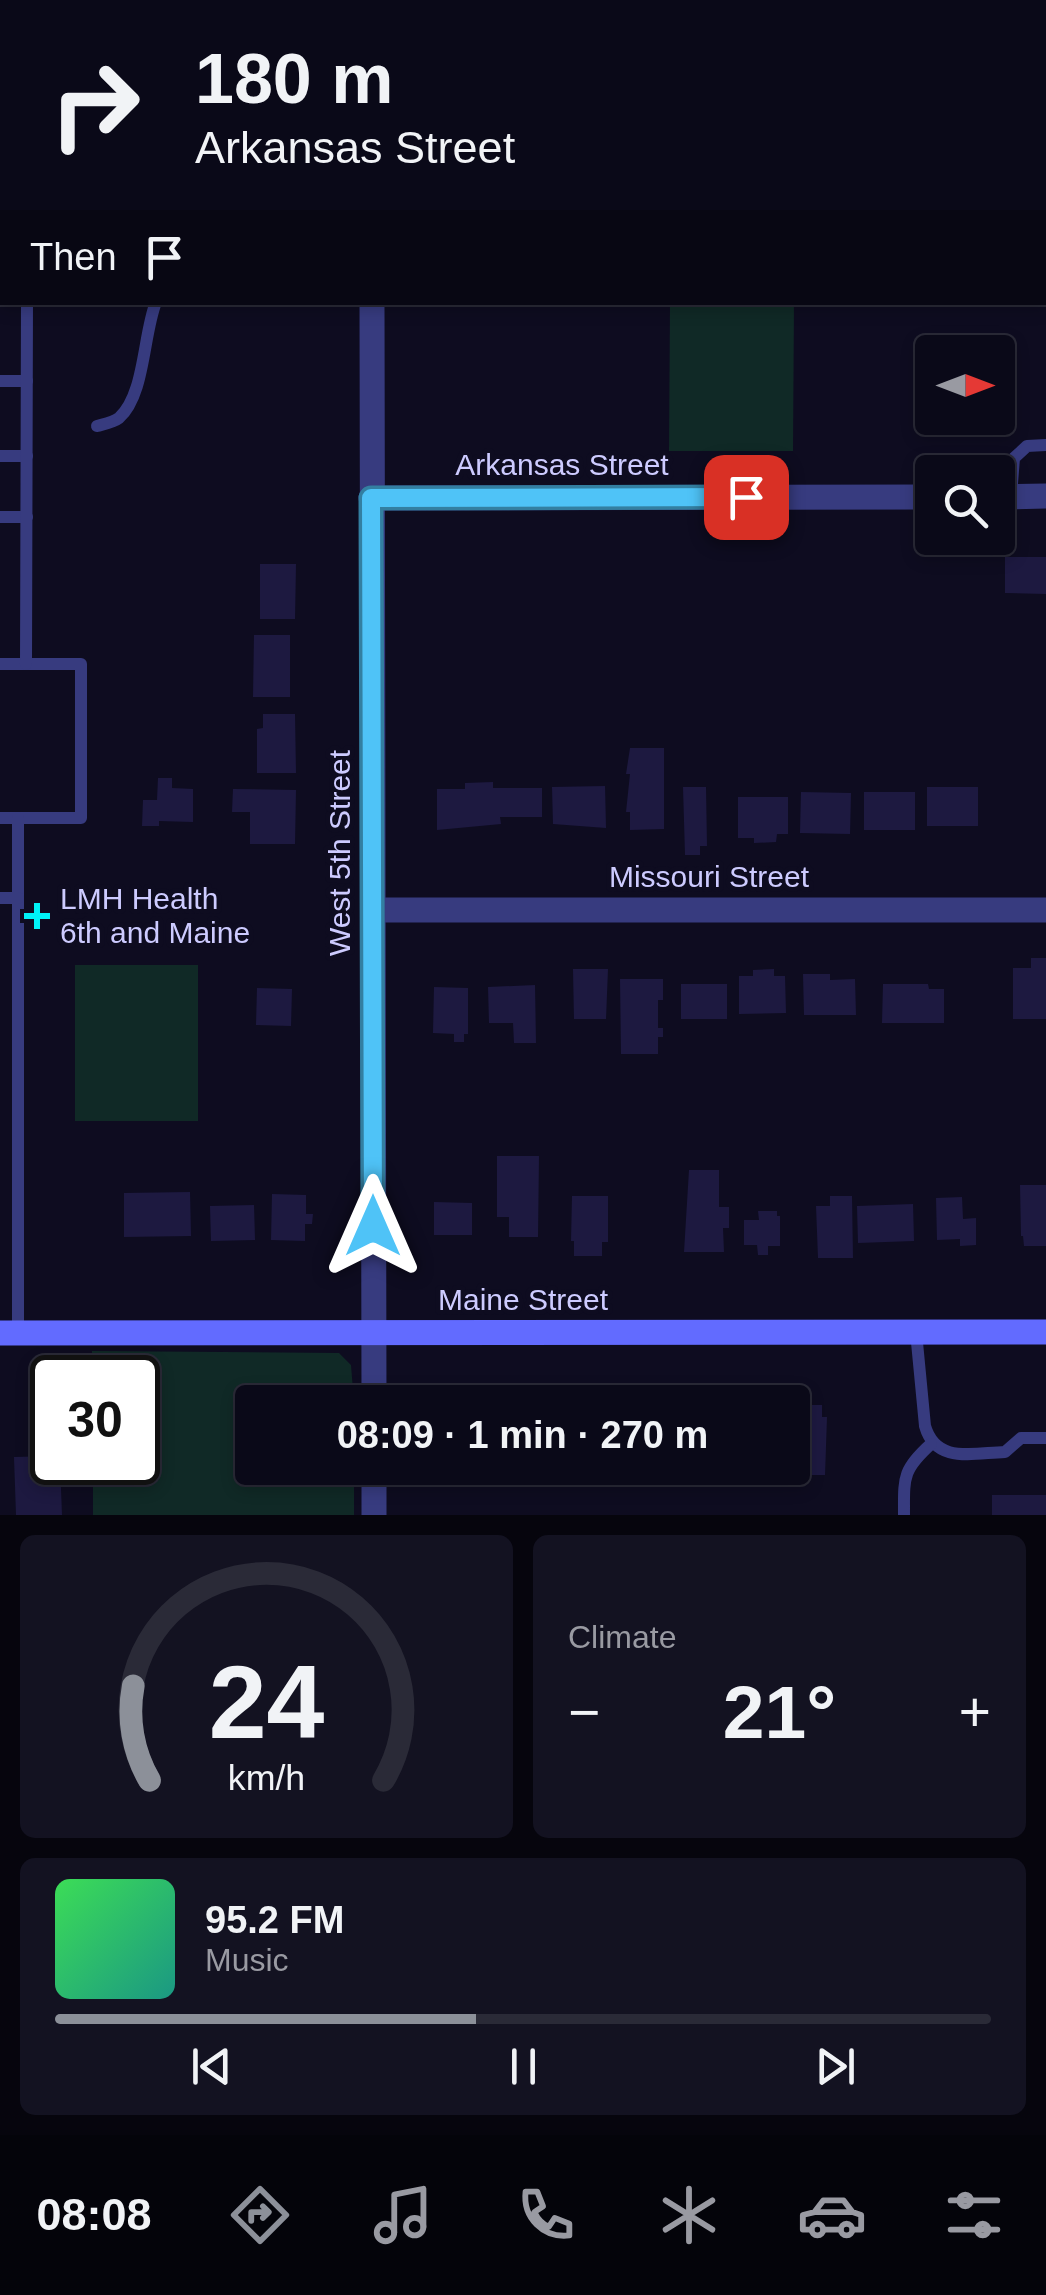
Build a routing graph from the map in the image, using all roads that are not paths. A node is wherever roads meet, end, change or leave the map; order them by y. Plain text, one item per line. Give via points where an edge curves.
1 (27, 305) edge
2 (155, 305) edge
3 (372, 305) edge
4 (0, 381) edge
5 (27, 381) junction
6 (97, 426) dead end
7 (1046, 445) edge
8 (0, 456) edge
9 (28, 456) junction
10 (1015, 457) edge
11 (1015, 496) edge
12 (1046, 496) edge
13 (915, 497) edge
14 (371, 498) junction
15 (0, 517) edge
16 (27, 517) junction
17 (0, 664) edge
18 (26, 664) junction
19 (0, 818) edge
20 (18, 818) junction
21 (0, 898) edge
22 (18, 898) junction
23 (373, 910) junction
24 (1046, 910) edge
25 (0, 1247) edge
26 (18, 1247) junction
27 (374, 1332) junction
28 (916, 1332) junction
29 (1046, 1332) edge
30 (9, 1333) edge
31 (374, 1385) edge
32 (1046, 1438) edge
33 (931, 1444) junction
34 (374, 1485) edge
35 (374, 1515) edge
36 (904, 1515) edge

1 - 5 lane
2 - 6 lane via 133,399 118,420
3 - 14 street, West 5th Street
4 - 5 lane
5 - 9 lane
7 - 10 lane via 1027,446
8 - 9 lane
9 - 16 lane
11 - 12 street
13 - 14 street, Arkansas Street
14 - 23 street, West 5th Street
15 - 16 lane
16 - 18 lane
17 - 18 lane
18 - 20 lane via 82,664 81,818
19 - 20 lane
20 - 22 lane
21 - 22 lane
22 - 26 lane
23 - 24 street, Missouri Street
23 - 27 street, West 5th Street
25 - 26 lane
26 - 30 lane
27 - 28 street, Maine Street
27 - 30 street, Maine Street
27 - 31 street, West 5th Street
28 - 29 street, Maine Street
28 - 33 lane
32 - 33 lane via 1021,1438 1005,1452 947,1453
33 - 36 lane via 904,1476
34 - 35 street

